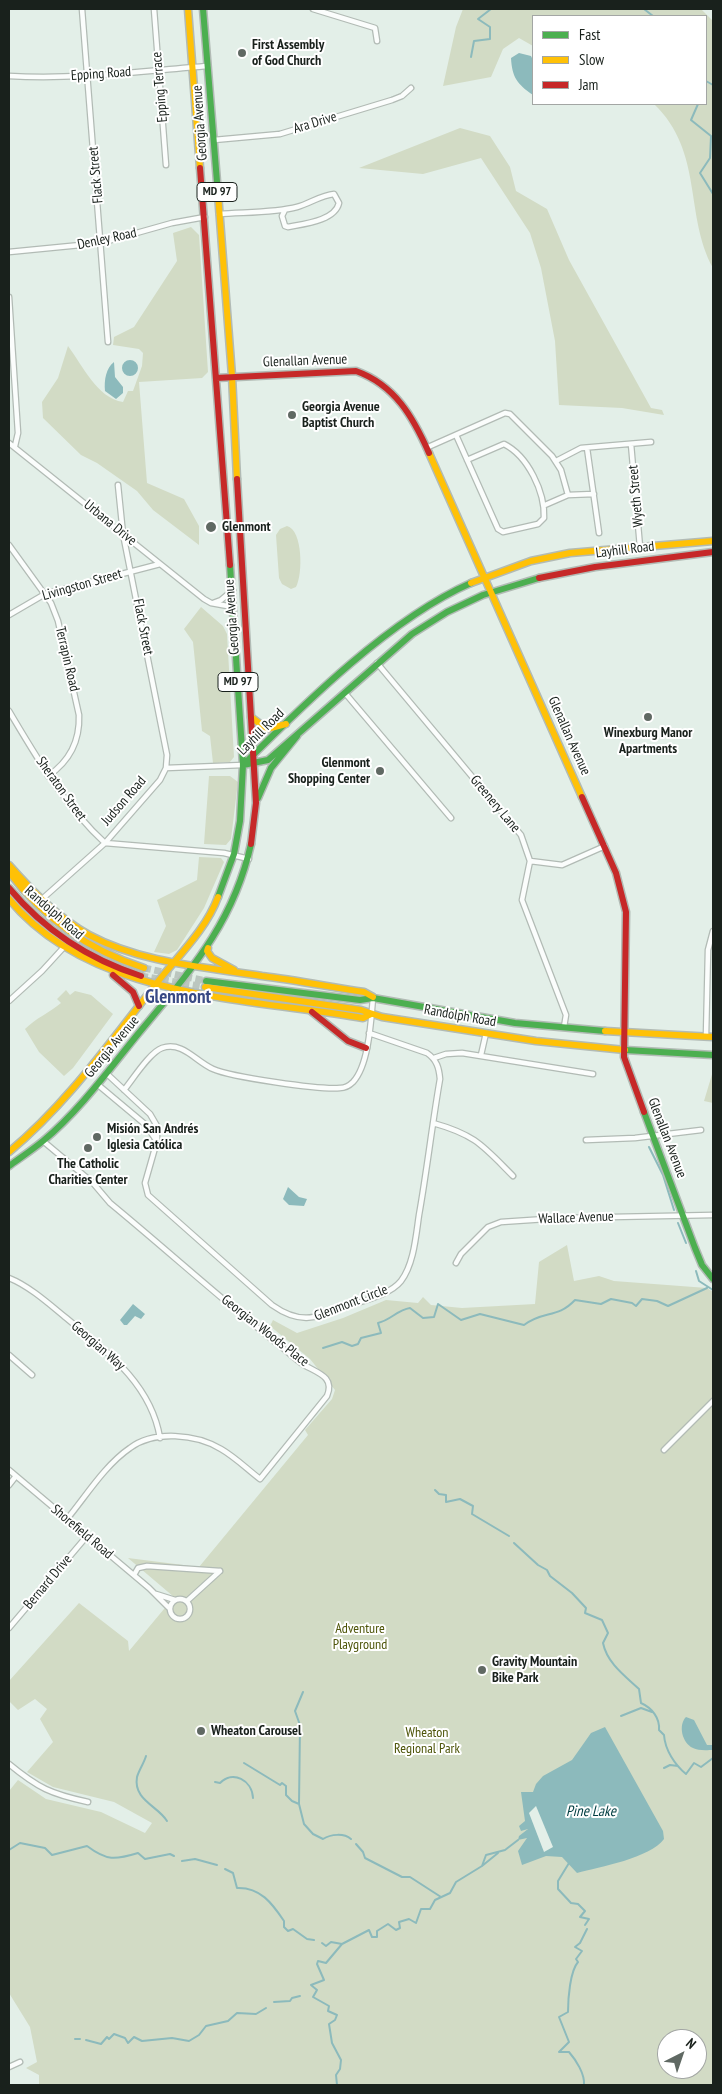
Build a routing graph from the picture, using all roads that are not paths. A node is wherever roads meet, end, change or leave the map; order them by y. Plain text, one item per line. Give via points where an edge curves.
1 (82, 9) edge
2 (154, 9) edge
3 (188, 9) edge
4 (202, 9) edge
5 (314, 9) edge
6 (377, 41) dead end
7 (208, 66) junction
8 (193, 67) junction
9 (158, 70) junction
10 (88, 75) junction
11 (9, 76) edge
12 (411, 88) dead end
13 (214, 140) junction
14 (166, 165) dead end
15 (285, 210) junction
16 (219, 214) junction
17 (205, 217) junction
18 (101, 243) junction
19 (9, 252) edge
20 (9, 296) edge
21 (108, 342) dead end
22 (11, 361) edge
23 (232, 376) junction
24 (216, 378) junction
25 (456, 435) junction
26 (651, 442) dead end
27 (9, 443) edge
28 (631, 444) junction
29 (15, 446) junction
30 (426, 448) junction
31 (587, 448) junction
32 (467, 460) junction
33 (556, 462) junction
34 (118, 485) dead end
35 (594, 494) junction
36 (568, 495) junction
37 (545, 505) junction
38 (123, 534) junction
39 (599, 534) dead end
40 (713, 541) edge
41 (9, 545) edge
42 (640, 547) junction
43 (713, 552) edge
44 (160, 564) junction
45 (132, 571) junction
46 (483, 576) junction
47 (233, 590) junction
48 (490, 592) junction
49 (45, 594) junction
50 (212, 603) junction
51 (234, 607) junction
52 (9, 615) edge
53 (377, 664) junction
54 (345, 693) junction
55 (9, 711) edge
56 (252, 717) junction
57 (286, 724) junction
58 (297, 736) junction
59 (254, 753) junction
60 (255, 764) junction
61 (243, 765) junction
62 (166, 768) junction
63 (48, 776) junction
64 (256, 803) junction
65 (451, 818) dead end
66 (105, 843) junction
67 (605, 846) junction
68 (234, 854) junction
69 (249, 859) junction
70 (530, 861) junction
71 (9, 865) edge
72 (9, 872) edge
73 (9, 888) edge
74 (9, 899) edge
75 (41, 900) junction
76 (15, 907) junction
77 (9, 912) edge
78 (713, 931) edge
79 (64, 947) junction
80 (208, 947) junction
81 (173, 963) junction
82 (195, 966) junction
83 (144, 968) tunnel mouth
84 (107, 970) junction
85 (239, 972) junction
86 (141, 976) tunnel mouth
87 (156, 985) junction
88 (175, 989) junction
89 (373, 998) junction
90 (9, 1001) edge
91 (139, 1006) junction
92 (298, 1008) junction
93 (371, 1014) junction
94 (564, 1028) junction
95 (369, 1033) junction
96 (623, 1033) junction
97 (486, 1034) junction
98 (710, 1037) edge
99 (366, 1048) junction
100 (623, 1050) junction
101 (481, 1055) junction
102 (713, 1055) edge
103 (434, 1058) junction
104 (106, 1073) junction
105 (593, 1074) dead end
106 (97, 1084) junction
107 (124, 1090) junction
108 (52, 1113) junction
109 (62, 1123) junction
110 (433, 1123) junction
111 (701, 1130) dead end
112 (652, 1135) junction
113 (586, 1140) dead end
114 (42, 1141) junction
115 (157, 1141) junction
116 (9, 1152) edge
117 (9, 1166) edge
118 (513, 1176) dead end
119 (683, 1216) junction
120 (713, 1216) edge
121 (456, 1263) dead end
122 (9, 1278) edge
123 (713, 1279) edge
124 (9, 1355) edge
125 (32, 1375) dead end
126 (713, 1402) edge
127 (160, 1438) junction
128 (664, 1450) dead end
129 (9, 1470) edge
130 (16, 1476) junction
131 (9, 1485) edge
132 (67, 1519) junction
133 (87, 1536) junction
134 (134, 1575) junction
135 (156, 1594) junction
136 (175, 1600) junction
137 (187, 1601) junction
138 (169, 1608) junction
139 (9, 1628) edge
140 (9, 1764) edge
141 (88, 1802) dead end
142 (20, 2062) dead end
143 (10, 2064) edge

1 - 10 street, Flack Street
2 - 9 street, Epping Terrace
3 - 8 main road, Georgia Avenue / MD 97
4 - 7 main road, Georgia Avenue / MD 97
5 - 6 street via 375,28
7 - 8 street, Epping Road
7 - 13 main road, Georgia Avenue / MD 97
8 - 9 street, Epping Road
8 - 17 main road, Georgia Avenue / MD 97
9 - 10 street, Epping Road
9 - 14 street, Epping Terrace
10 - 11 street, Epping Road
10 - 18 street, Flack Street
12 - 13 street, Ara Drive via 392,100 280,134
13 - 16 main road, Georgia Avenue / MD 97
15 - 15 street via 328,194 334,194 339,203 334,212 321,219 288,227 282,216
15 - 16 street
16 - 23 main road, Georgia Avenue / MD 97
17 - 18 street, Denley Road
17 - 24 main road, Georgia Avenue / MD 97
18 - 19 street, Denley Road
18 - 21 street, Flack Street
20 - 22 street
22 - 29 street via 18,433
23 - 24 main road, Glenallan Avenue
23 - 30 main road, Glenallan Avenue via 338,371 367,374 384,385 405,407
23 - 56 main road, Georgia Avenue / MD 97
24 - 47 main road, Georgia Avenue / MD 97
25 - 30 street
25 - 32 street
25 - 33 street via 505,413 510,414
26 - 28 street
27 - 29 street, Urbana Drive
28 - 31 street
28 - 42 street, Wyeth Street
29 - 38 street, Urbana Drive
30 - 46 main road, Glenallan Avenue
31 - 33 street via 571,452
31 - 35 street
32 - 37 street via 504,444 510,447 536,479
32 - 37 street via 498,529 504,532 538,524 544,518
33 - 36 street
34 - 38 street, Flack Street
35 - 36 street
35 - 39 street
36 - 37 street
38 - 44 street, Urbana Drive
38 - 45 street, Flack Street
40 - 42 main road, Layhill Road
41 - 49 street, Terrapin Road
42 - 46 main road, Layhill Road via 570,553
43 - 48 main road, Layhill Road via 586,567 522,580
44 - 45 street, Livingston Street
44 - 50 street, Urbana Drive
45 - 49 street, Livingston Street
45 - 62 street, Flack Street via 163,732
46 - 48 main road, Glenallan Avenue
46 - 57 main road, Layhill Road via 416,612 366,651
47 - 50 street
47 - 51 main road, Georgia Avenue / MD 97
48 - 53 main road, Layhill Road via 429,622
48 - 67 main road, Glenallan Avenue
49 - 52 street, Livingston Street
49 - 63 street, Terrapin Road via 58,621 80,728 73,750
50 - 51 street, Urbana Drive
51 - 61 main road, Georgia Avenue / MD 97
53 - 54 main road, Layhill Road
53 - 70 street, Greenery Lane via 521,835
54 - 58 main road, Layhill Road
54 - 65 street
55 - 63 street, Sheraton Street
56 - 57 main road via 267,730 273,731
56 - 59 main road, Georgia Avenue / MD 97
57 - 59 main road, Layhill Road
58 - 60 main road, Layhill Road via 268,760
58 - 64 main road via 270,768
59 - 60 main road, Georgia Avenue / MD 97
59 - 61 main road, Layhill Road
60 - 61 main road, Layhill Road
60 - 64 main road, Georgia Avenue / MD 97
61 - 62 street
61 - 68 main road, Georgia Avenue / MD 97 via 240,821
62 - 66 street, Judson Road via 160,780
63 - 66 street, Sheraton Street via 74,812
64 - 69 main road, Georgia Avenue / MD 97
66 - 68 street
66 - 75 street, Judson Road
67 - 70 street via 562,865
67 - 96 main road, Glenallan Avenue via 616,872 626,912
68 - 69 street
68 - 81 main road, Georgia Avenue / MD 97 via 216,902
69 - 80 main road, Georgia Avenue / MD 97 via 227,914
70 - 94 street via 522,900 566,1015
71 - 75 main road
72 - 83 main road, Randolph Road via 33,903 64,929 98,951
73 - 86 main road, Randolph Road via 37,918 78,950
74 - 76 main road
75 - 81 main road via 71,925 95,939 134,955
76 - 77 main road
76 - 79 main road
78 - 98 street via 708,950
79 - 84 main road
79 - 90 street
80 - 82 main road, Georgia Avenue / MD 97
80 - 85 main road via 212,958
81 - 82 main road
81 - 87 main road, Georgia Avenue / MD 97
82 - 85 main road
82 - 88 main road, Georgia Avenue / MD 97
84 - 87 main road
84 - 91 main road via 131,989 138,998
85 - 89 main road via 364,992
87 - 88 main road
87 - 91 main road, Georgia Avenue / MD 97
88 - 92 main road
88 - 104 main road, Georgia Avenue / MD 97
89 - 93 street
89 - 93 main road, Randolph Road via 360,1000 206,984
89 - 94 main road, Randolph Road via 515,1023
91 - 108 main road, Georgia Avenue / MD 97
92 - 93 main road via 362,1018
92 - 99 main road via 319,1016 343,1039
93 - 95 street
93 - 97 main road, Randolph Road
94 - 96 main road, Randolph Road
95 - 99 street
95 - 103 street via 403,1043
96 - 98 main road, Randolph Road
96 - 100 main road, Glenallan Avenue
97 - 100 main road, Randolph Road
97 - 101 street
99 - 107 street via 359,1074 352,1084 343,1088 306,1086 218,1071 186,1051 171,1047 155,1052
100 - 102 main road, Randolph Road
100 - 112 main road, Glenallan Avenue
101 - 103 street via 453,1053
101 - 105 street
103 - 110 street, Glenmont Circle via 440,1080
104 - 106 main road, Georgia Avenue / MD 97
104 - 107 street, Glenmont Circle
106 - 109 main road, Georgia Avenue / MD 97
106 - 115 street via 146,1125
107 - 115 street, Glenmont Circle via 153,1117
108 - 109 main road
108 - 116 main road, Georgia Avenue / MD 97
109 - 114 main road, Georgia Avenue / MD 97
110 - 115 street, Glenmont Circle via 415,1237 408,1269 400,1282 386,1292 307,1319 295,1318 272,1305 148,1195 145,1184
110 - 118 street via 473,1138
111 - 112 street
112 - 113 street
112 - 119 main road, Glenallan Avenue
114 - 117 main road, Georgia Avenue / MD 97
114 - 127 street, Georgian Woods Place via 249,1322 329,1381 327,1396 260,1479 225,1451 205,1442 179,1437
119 - 120 street, Wallace Avenue
119 - 121 street, Wallace Avenue via 501,1222 488,1227
119 - 123 main road, Glenallan Avenue via 702,1265
122 - 127 street, Georgian Way via 48,1304 114,1358 141,1391
124 - 125 street
126 - 128 street
127 - 132 street, Georgian Woods Place via 140,1442 123,1453
129 - 130 street, Shorefield Road
130 - 131 street
130 - 132 street, Shorefield Road
132 - 133 street, Shorefield Road
133 - 134 street, Shorefield Road
133 - 139 street, Bernard Drive
134 - 135 street, Shorefield Road
134 - 137 street via 138,1568 147,1566 220,1571
135 - 136 street, Shorefield Road
135 - 138 street, Shorefield Road
136 - 137 street, Shorefield Road
136 - 138 street
137 - 138 street, Shorefield Road via 190,1611 183,1619 173,1617
140 - 141 street via 48,1792
142 - 143 street

